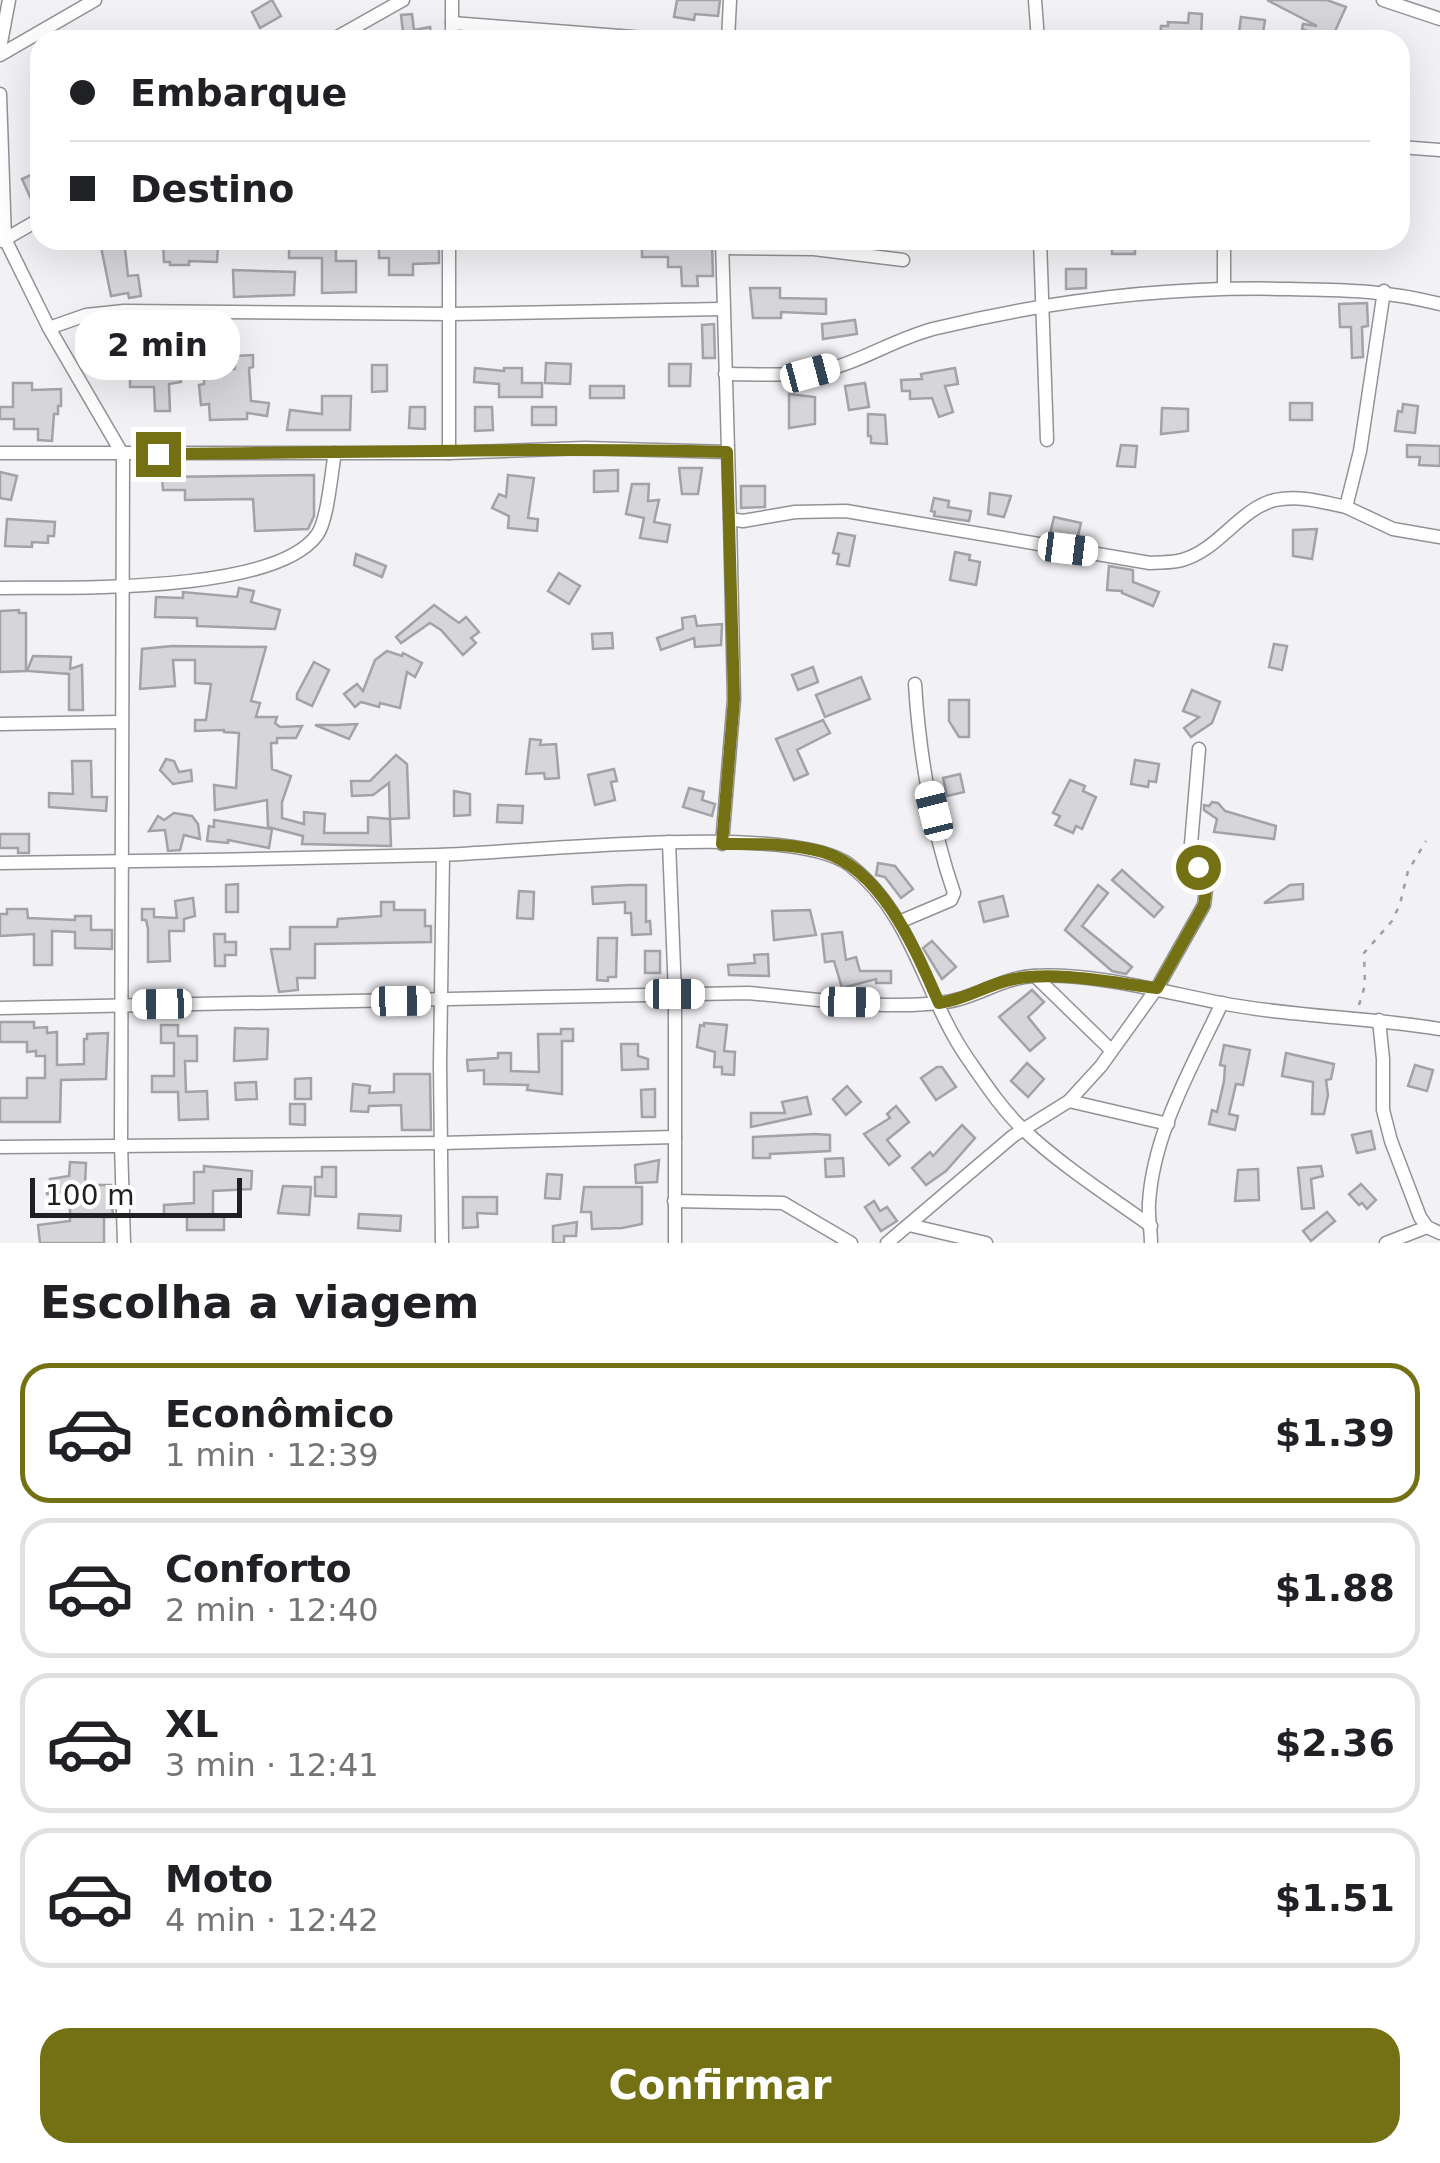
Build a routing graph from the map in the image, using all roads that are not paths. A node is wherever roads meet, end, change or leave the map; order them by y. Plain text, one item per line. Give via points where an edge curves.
1 (9, 0) edge
2 (95, 0) edge
3 (403, 0) edge
4 (452, 0) edge
5 (730, 0) edge
6 (1035, 0) edge
7 (1383, 0) edge
8 (1440, 19) edge
9 (452, 23) junction
10 (40, 30) edge
11 (350, 30) edge
12 (452, 30) edge
13 (542, 30) edge
14 (728, 30) edge
15 (1037, 30) edge
16 (30, 36) edge
17 (0, 52) edge
18 (0, 94) edge
19 (1410, 147) edge
20 (1440, 150) edge
21 (30, 225) edge
22 (2, 241) edge
23 (450, 250) edge
24 (722, 250) edge
25 (814, 250) edge
26 (1040, 250) edge
27 (1224, 250) edge
28 (903, 260) dead end
29 (1224, 287) junction
30 (1384, 290) junction
31 (1440, 304) edge
32 (1041, 305) junction
33 (722, 309) junction
34 (450, 314) junction
35 (48, 328) junction
36 (725, 374) junction
37 (1047, 440) dead end
38 (727, 452) junction
39 (0, 453) edge
40 (335, 453) junction
41 (448, 453) junction
42 (123, 454) junction
43 (1346, 507) junction
44 (730, 520) junction
45 (1440, 537) edge
46 (125, 587) junction
47 (0, 588) edge
48 (915, 684) dead end
49 (120, 722) junction
50 (0, 724) edge
51 (1200, 748) dead end
52 (669, 842) junction
53 (722, 844) junction
54 (443, 855) junction
55 (122, 862) junction
56 (0, 863) edge
57 (899, 922) junction
58 (1035, 976) junction
59 (1157, 988) junction
60 (675, 994) junction
61 (440, 1000) junction
62 (939, 1003) junction
63 (1222, 1003) junction
64 (122, 1004) junction
65 (0, 1008) edge
66 (1378, 1020) junction
67 (1440, 1028) edge
68 (1111, 1050) junction
69 (1069, 1101) junction
70 (1168, 1124) junction
71 (1023, 1130) junction
72 (675, 1137) junction
73 (121, 1144) junction
74 (441, 1144) junction
75 (0, 1147) edge
76 (674, 1202) junction
77 (910, 1225) junction
78 (1151, 1226) junction
79 (1433, 1230) edge
80 (124, 1243) edge
81 (442, 1243) edge
82 (675, 1243) edge
83 (851, 1243) edge
84 (887, 1243) edge
85 (986, 1243) edge
86 (1151, 1243) edge
87 (1386, 1243) edge

1 - 17 street
2 - 10 street
3 - 11 street
4 - 9 street
5 - 14 street
6 - 15 street
7 - 8 street
9 - 12 street
9 - 13 street
16 - 17 street
18 - 22 street
19 - 20 street
21 - 22 street
22 - 35 street
23 - 34 street
24 - 33 street
25 - 28 street
26 - 32 street
27 - 29 street
29 - 30 street
29 - 32 street
30 - 31 street
30 - 43 street
32 - 36 street via 918,332 810,373
32 - 37 street
33 - 34 street
33 - 36 street
34 - 35 street via 124,311
34 - 41 street
35 - 42 street
36 - 38 street
38 - 41 street
38 - 44 street
39 - 42 street
40 - 41 street
40 - 42 street
40 - 46 street via 320,532 304,548 216,580
42 - 46 street
43 - 44 street via 1305,498 1272,500 1199,553 1150,563 846,512
43 - 45 street via 1393,528
44 - 53 street via 734,699
46 - 47 street
46 - 49 street
48 - 57 street via 918,744 954,893
49 - 50 street
49 - 55 street
51 - 59 street via 1191,844 1206,890 1204,905
52 - 53 street
52 - 54 street
52 - 60 street
53 - 57 street via 804,848 836,857 884,899
54 - 55 street
54 - 61 street
55 - 56 street
55 - 64 street
57 - 62 street
58 - 59 street
58 - 62 street
58 - 68 street
59 - 63 street
59 - 68 street
60 - 61 street
60 - 62 street
60 - 72 street
61 - 64 street
61 - 74 street
62 - 71 street via 966,1056
63 - 66 street
63 - 70 street
64 - 65 street
64 - 73 street
66 - 67 street
66 - 79 street via 1390,1141
68 - 69 street
69 - 70 street
69 - 71 street
70 - 78 street via 1154,1170
71 - 77 street
71 - 78 street
72 - 74 street
72 - 76 street
73 - 74 street
73 - 75 street
73 - 80 street
74 - 81 street
76 - 82 street
76 - 83 street via 783,1203
77 - 84 street
77 - 85 street
78 - 86 street
79 - 87 street

